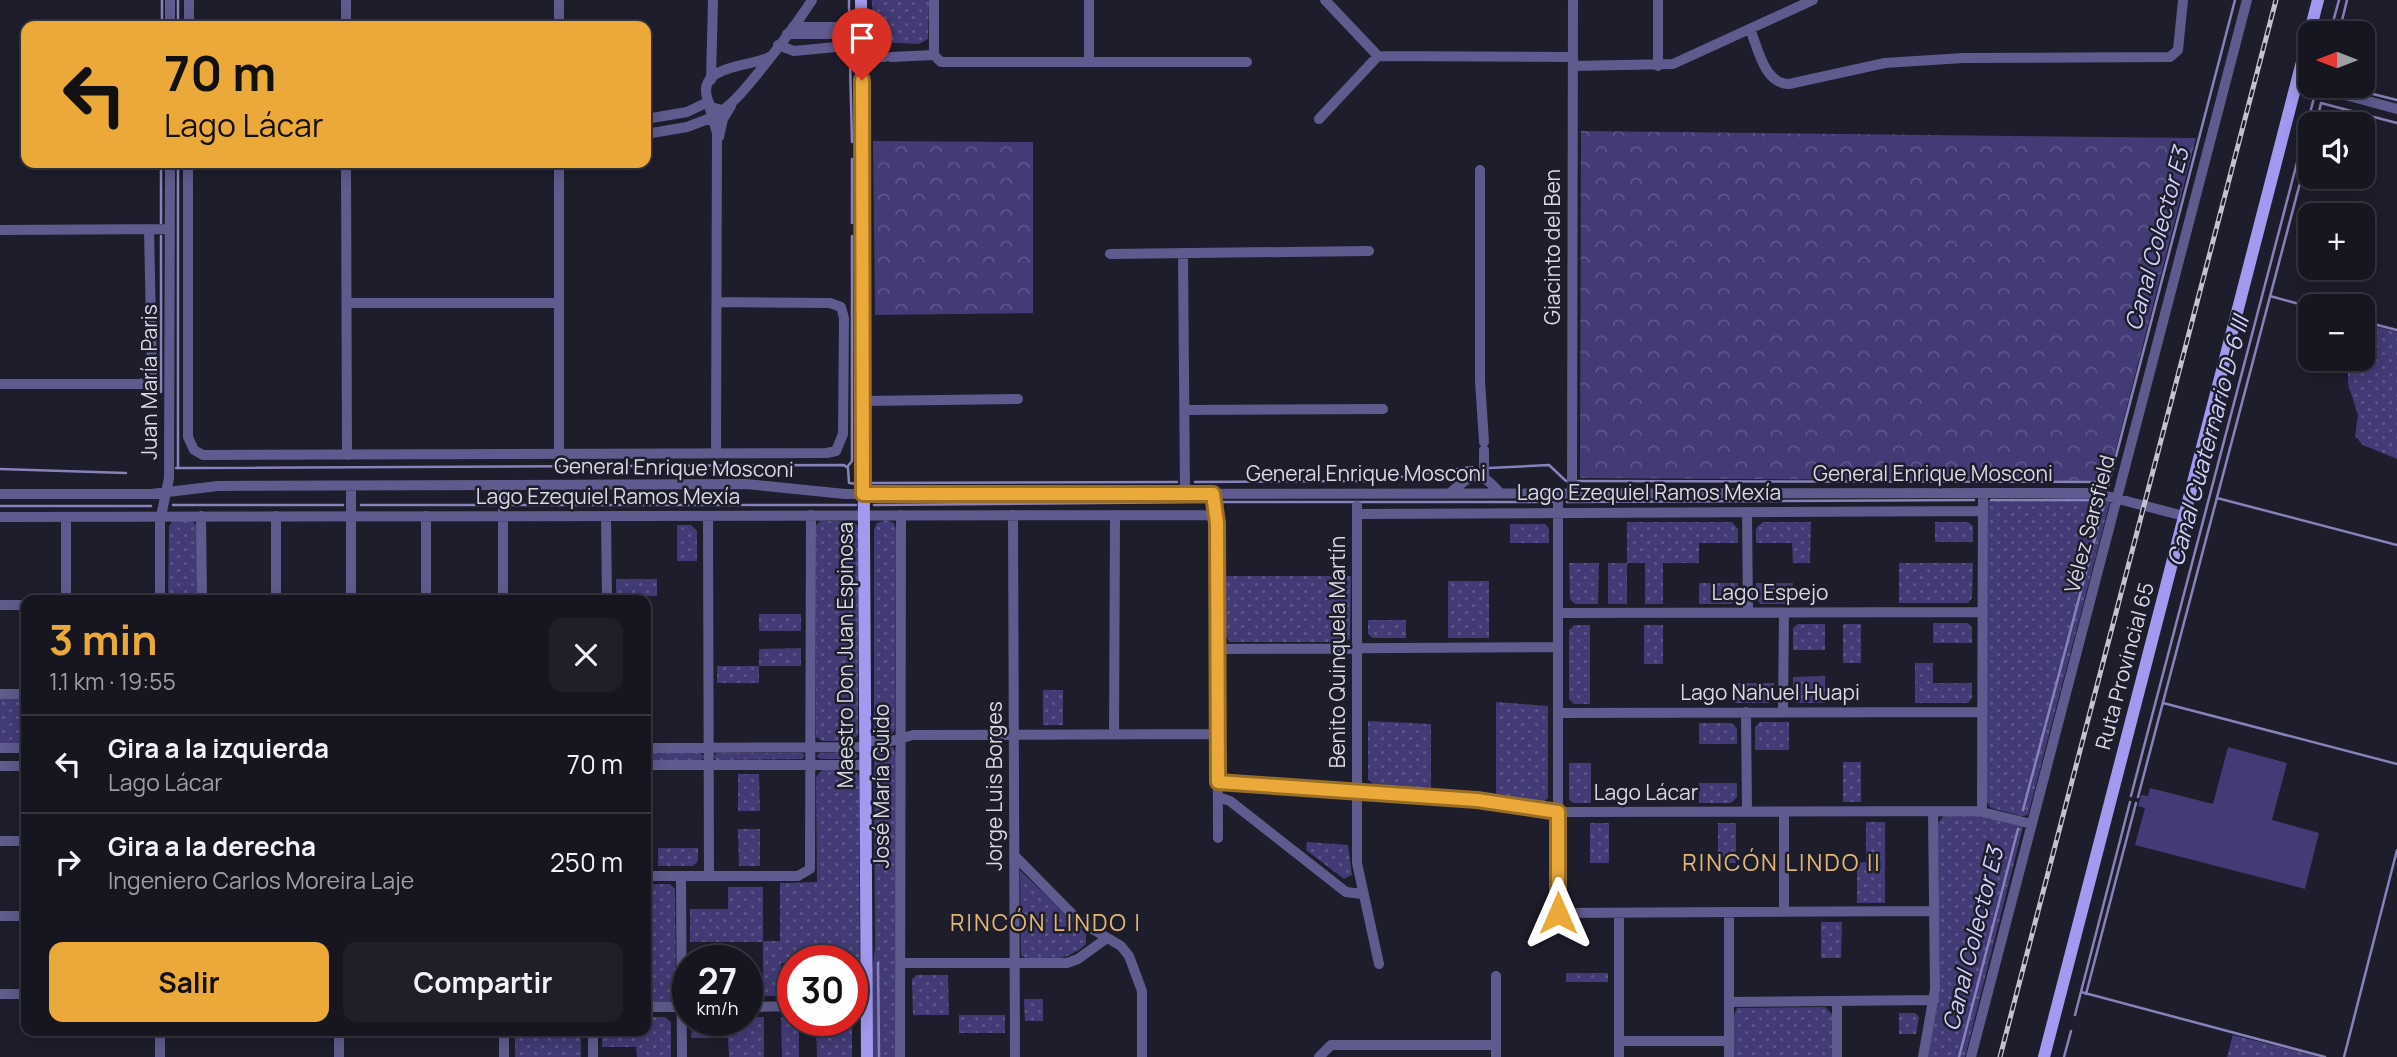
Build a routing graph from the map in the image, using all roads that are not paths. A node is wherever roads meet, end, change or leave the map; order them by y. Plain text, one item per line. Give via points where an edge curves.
1 (170, 0) edge
2 (188, 0) edge
3 (346, 0) edge
4 (559, 0) edge
5 (713, 0) edge
6 (813, 0) edge
7 (862, 0) edge
8 (934, 0) edge
9 (1089, 0) edge
10 (1325, 0) edge
11 (1573, 0) edge
12 (1658, 0) edge
13 (1813, 0) edge
14 (2183, 0) edge
15 (2247, 0) edge
16 (2318, 0) edge
17 (170, 21) edge
18 (188, 21) edge
19 (346, 21) edge
20 (559, 21) edge
21 (1750, 29) junction
22 (790, 30) junction
23 (713, 39) junction
24 (862, 41) junction
25 (778, 45) junction
26 (934, 55) junction
27 (1378, 56) junction
28 (769, 57) junction
29 (1573, 61) junction
30 (1090, 62) junction
31 (1247, 62) dead end
32 (737, 65) junction
33 (1658, 65) junction
34 (710, 82) junction
35 (2297, 82) junction
36 (708, 102) junction
37 (729, 107) junction
38 (2397, 109) edge
39 (651, 118) edge
40 (712, 118) junction
41 (1319, 119) dead end
42 (651, 133) edge
43 (718, 148) junction
44 (170, 168) edge
45 (188, 168) edge
46 (346, 168) edge
47 (559, 168) edge
48 (1480, 170) dead end
49 (149, 229) junction
50 (170, 229) junction
51 (0, 230) edge
52 (1369, 251) dead end
53 (1183, 253) junction
54 (1110, 254) dead end
55 (717, 302) junction
56 (347, 303) junction
57 (559, 303) junction
58 (0, 384) edge
59 (1018, 399) dead end
60 (863, 401) junction
61 (1383, 409) dead end
62 (1184, 410) junction
63 (559, 454) junction
64 (716, 454) junction
65 (347, 455) junction
66 (1484, 477) junction
67 (503, 485) junction
68 (351, 486) junction
69 (167, 492) junction
70 (1572, 493) junction
71 (1983, 493) junction
72 (0, 494) edge
73 (863, 494) junction
74 (1185, 494) junction
75 (1213, 494) junction
76 (1450, 494) junction
77 (1500, 494) junction
78 (1558, 494) junction
79 (2117, 498) junction
80 (1357, 510) joint
81 (1982, 510) junction
82 (1748, 512) junction
83 (1558, 513) junction
84 (865, 515) junction
85 (901, 515) junction
86 (1013, 515) junction
87 (1115, 515) junction
88 (1216, 515) junction
89 (161, 516) junction
90 (201, 516) junction
91 (276, 516) junction
92 (351, 516) junction
93 (426, 516) junction
94 (503, 516) junction
95 (606, 516) junction
96 (708, 516) junction
97 (811, 516) junction
98 (2184, 516) junction
99 (0, 517) edge
100 (66, 517) junction
101 (66, 595) edge
102 (160, 595) edge
103 (202, 595) edge
104 (276, 595) edge
105 (351, 595) edge
106 (426, 595) edge
107 (503, 595) edge
108 (607, 595) edge
109 (0, 605) edge
110 (21, 605) edge
111 (1982, 612) junction
112 (1558, 613) junction
113 (1748, 613) junction
114 (1784, 613) junction
115 (1558, 647) junction
116 (1357, 648) junction
117 (1217, 649) junction
118 (0, 694) edge
119 (21, 694) edge
120 (1746, 712) junction
121 (1783, 712) junction
122 (1982, 712) junction
123 (1558, 713) junction
124 (1114, 734) junction
125 (1217, 734) junction
126 (1014, 735) junction
127 (901, 738) junction
128 (866, 744) junction
129 (709, 747) junction
130 (811, 747) junction
131 (0, 748) edge
132 (21, 748) edge
133 (651, 748) edge
134 (651, 765) edge
135 (709, 765) junction
136 (811, 765) junction
137 (866, 765) junction
138 (0, 766) edge
139 (21, 766) edge
140 (1218, 782) junction
141 (1357, 792) junction
142 (1218, 797) junction
143 (1933, 811) junction
144 (1982, 811) junction
145 (1558, 812) junction
146 (1747, 812) junction
147 (1784, 812) junction
148 (2032, 824) junction
149 (1218, 838) dead end
150 (0, 841) edge
151 (21, 841) edge
152 (1014, 855) junction
153 (651, 876) edge
154 (681, 876) junction
155 (709, 876) junction
156 (1362, 894) junction
157 (1934, 911) junction
158 (1729, 912) junction
159 (1784, 912) junction
160 (1619, 913) junction
161 (0, 916) edge
162 (21, 916) edge
163 (1107, 937) junction
164 (683, 945) edge
165 (867, 945) edge
166 (901, 963) junction
167 (1014, 963) junction
168 (1379, 964) dead end
169 (1496, 976) dead end
170 (0, 994) edge
171 (21, 994) edge
172 (1934, 1000) junction
173 (1838, 1001) junction
174 (1729, 1002) junction
175 (651, 1007) edge
176 (672, 1007) edge
177 (160, 1036) edge
178 (339, 1036) edge
179 (504, 1036) edge
180 (593, 1036) edge
181 (683, 1036) edge
182 (867, 1036) edge
183 (1619, 1041) junction
184 (1729, 1041) junction
185 (1496, 1045) junction
186 (160, 1057) edge
187 (339, 1057) edge
188 (504, 1057) edge
189 (593, 1057) edge
190 (682, 1057) edge
191 (867, 1057) edge
192 (900, 1057) edge
193 (1015, 1057) edge
194 (1142, 1057) edge
195 (1319, 1057) edge
196 (1496, 1057) edge
197 (1619, 1057) edge
198 (1729, 1057) edge
199 (1838, 1057) edge
200 (1923, 1057) edge
201 (1971, 1057) edge
202 (2044, 1057) edge

1 - 17 street
2 - 18 street
3 - 19 street
4 - 20 street
5 - 23 street
6 - 22 street
7 - 24 main road, Maestro Don Juan Espinosa
8 - 26 street
9 - 30 street
10 - 27 street
11 - 29 street, Giacinto del Ben
12 - 33 street
13 - 21 street
14 - 21 street via 2178,50 2171,57 1892,62 1785,84 1769,74
15 - 79 street, Vélez Sarsfield
16 - 35 main road, Ruta Provincial 65
21 - 33 street via 1678,62
22 - 24 street
22 - 25 street
23 - 32 street via 722,59
23 - 34 street
24 - 25 street via 794,51
24 - 26 street via 888,57
24 - 60 main road, Maestro Don Juan Espinosa
25 - 28 street
26 - 30 street via 944,62
27 - 29 street
27 - 41 street
28 - 32 street
28 - 37 street
29 - 33 street
29 - 70 street, Giacinto del Ben
30 - 31 street
32 - 34 street via 722,69
34 - 36 street
35 - 38 street
35 - 98 main road, Ruta Provincial 65
36 - 37 street via 713,108
36 - 39 street via 687,112
36 - 40 street
37 - 40 street
37 - 43 street
40 - 42 street
40 - 43 street
43 - 55 street
44 - 50 street, Juan María Paris
45 - 65 street via 191,446 212,456
46 - 56 street
47 - 57 street
48 - 66 street via 1479,381
49 - 50 street
49 - 51 street
49 - 58 street via 149,381
50 - 69 street, Juan María Paris
52 - 53 street
53 - 54 street
53 - 62 street
55 - 64 street
55 - 64 street via 830,303 841,307 844,317 839,448 827,453
56 - 57 street
56 - 65 street
57 - 63 street
59 - 60 street
60 - 73 main road, Maestro Don Juan Espinosa
61 - 62 street
62 - 74 street
63 - 64 street
63 - 65 street
66 - 76 street via 1471,477
66 - 77 street
67 - 68 street, General Enrique Mosconi
67 - 73 street, General Enrique Mosconi via 746,484
67 - 94 street
68 - 69 street, General Enrique Mosconi via 213,486
68 - 92 street
69 - 72 street, General Enrique Mosconi
69 - 89 street, Juan María Paris
70 - 71 street, General Enrique Mosconi
70 - 78 street, General Enrique Mosconi
71 - 79 street, General Enrique Mosconi via 2095,493
71 - 81 street
73 - 74 street, General Enrique Mosconi
73 - 84 main road, Maestro Don Juan Espinosa
74 - 75 street, General Enrique Mosconi
75 - 76 street, General Enrique Mosconi
75 - 88 street
76 - 77 street, General Enrique Mosconi
77 - 78 street, General Enrique Mosconi
78 - 83 street
79 - 98 street, General Enrique Mosconi
79 - 148 street, Vélez Sarsfield
80 - 83 street, Lago Ezequiel Ramos Mexía
80 - 116 street, Benito Quinquela Martín
81 - 82 street, Lago Ezequiel Ramos Mexía
81 - 111 street
82 - 83 street, Lago Ezequiel Ramos Mexía
82 - 113 street
83 - 112 street
84 - 85 street, Lago Ezequiel Ramos Mexía
84 - 97 street, Lago Ezequiel Ramos Mexía
84 - 128 main road, Maestro Don Juan Espinosa
85 - 86 street, Lago Ezequiel Ramos Mexía
85 - 127 street, José María Guido
86 - 87 street, Lago Ezequiel Ramos Mexía
86 - 126 street, Jorge Luis Borges
87 - 88 street, Lago Ezequiel Ramos Mexía
87 - 124 street
88 - 117 street
89 - 90 street, Lago Ezequiel Ramos Mexía
89 - 100 street, Lago Ezequiel Ramos Mexía
89 - 102 street, Juan María Paris
90 - 91 street, Lago Ezequiel Ramos Mexía
90 - 103 street
91 - 92 street, Lago Ezequiel Ramos Mexía
91 - 104 street
92 - 93 street, Lago Ezequiel Ramos Mexía
92 - 105 street
93 - 94 street, Lago Ezequiel Ramos Mexía
93 - 106 street
94 - 95 street, Lago Ezequiel Ramos Mexía
94 - 107 street
95 - 96 street, Lago Ezequiel Ramos Mexía
95 - 108 street
96 - 97 street, Lago Ezequiel Ramos Mexía
96 - 129 street
97 - 130 street
98 - 202 main road, Ruta Provincial 65
99 - 100 street, Lago Ezequiel Ramos Mexía
100 - 101 street
109 - 110 street
111 - 114 street, Lago Espejo
111 - 122 street
112 - 113 street, Lago Espejo
112 - 115 street
113 - 114 street, Lago Espejo
114 - 121 street
115 - 116 street
115 - 123 street
116 - 117 street
116 - 141 street, Benito Quinquela Martín
117 - 125 street
118 - 119 street
120 - 121 street, Lago Nahuel Huapi
120 - 123 street, Lago Nahuel Huapi
120 - 146 street
121 - 122 street, Lago Nahuel Huapi
122 - 144 street
123 - 145 street
124 - 125 street
124 - 126 street
125 - 140 street
126 - 127 street
126 - 152 street, Jorge Luis Borges
127 - 128 street
127 - 166 street, José María Guido
128 - 130 street
128 - 137 main road, Maestro Don Juan Espinosa
129 - 130 street
129 - 133 street
129 - 135 street
130 - 136 street
131 - 132 street
134 - 135 street
135 - 136 street
135 - 155 street
136 - 137 street
136 - 155 street via 808,872 798,876
137 - 165 main road, Maestro Don Juan Espinosa
138 - 139 street
140 - 141 street, Lago Lácar
140 - 142 street
141 - 145 street, Lago Lácar via 1477,800
141 - 156 street, Benito Quinquela Martín
142 - 149 street
142 - 156 street via 1230,801 1346,892
143 - 144 street, Lago Lácar
143 - 147 street, Lago Lácar
143 - 157 street
144 - 148 street, Lago Lácar
145 - 146 street, Lago Lácar
145 - 160 street via 1558,913
146 - 147 street, Lago Lácar
147 - 159 street
148 - 201 street, Vélez Sarsfield
150 - 151 street
152 - 163 street via 1079,920
152 - 167 street, Jorge Luis Borges
153 - 154 street
154 - 155 street
154 - 164 street
156 - 168 street, Benito Quinquela Martín
157 - 159 street
157 - 172 street
158 - 159 street
158 - 160 street
158 - 174 street
160 - 183 street
161 - 162 street
163 - 167 street via 1073,961
163 - 194 street via 1126,950 1140,982
166 - 167 street
166 - 192 street, José María Guido
167 - 193 street, Jorge Luis Borges
169 - 185 street
170 - 171 street
172 - 173 street
172 - 200 street
173 - 174 street
173 - 199 street
174 - 184 street
175 - 176 street
177 - 186 street
178 - 187 street
179 - 188 street
180 - 189 street
181 - 190 street
182 - 191 main road, Maestro Don Juan Espinosa
183 - 184 street
183 - 197 street
184 - 198 street
185 - 195 street via 1328,1046
185 - 196 street

